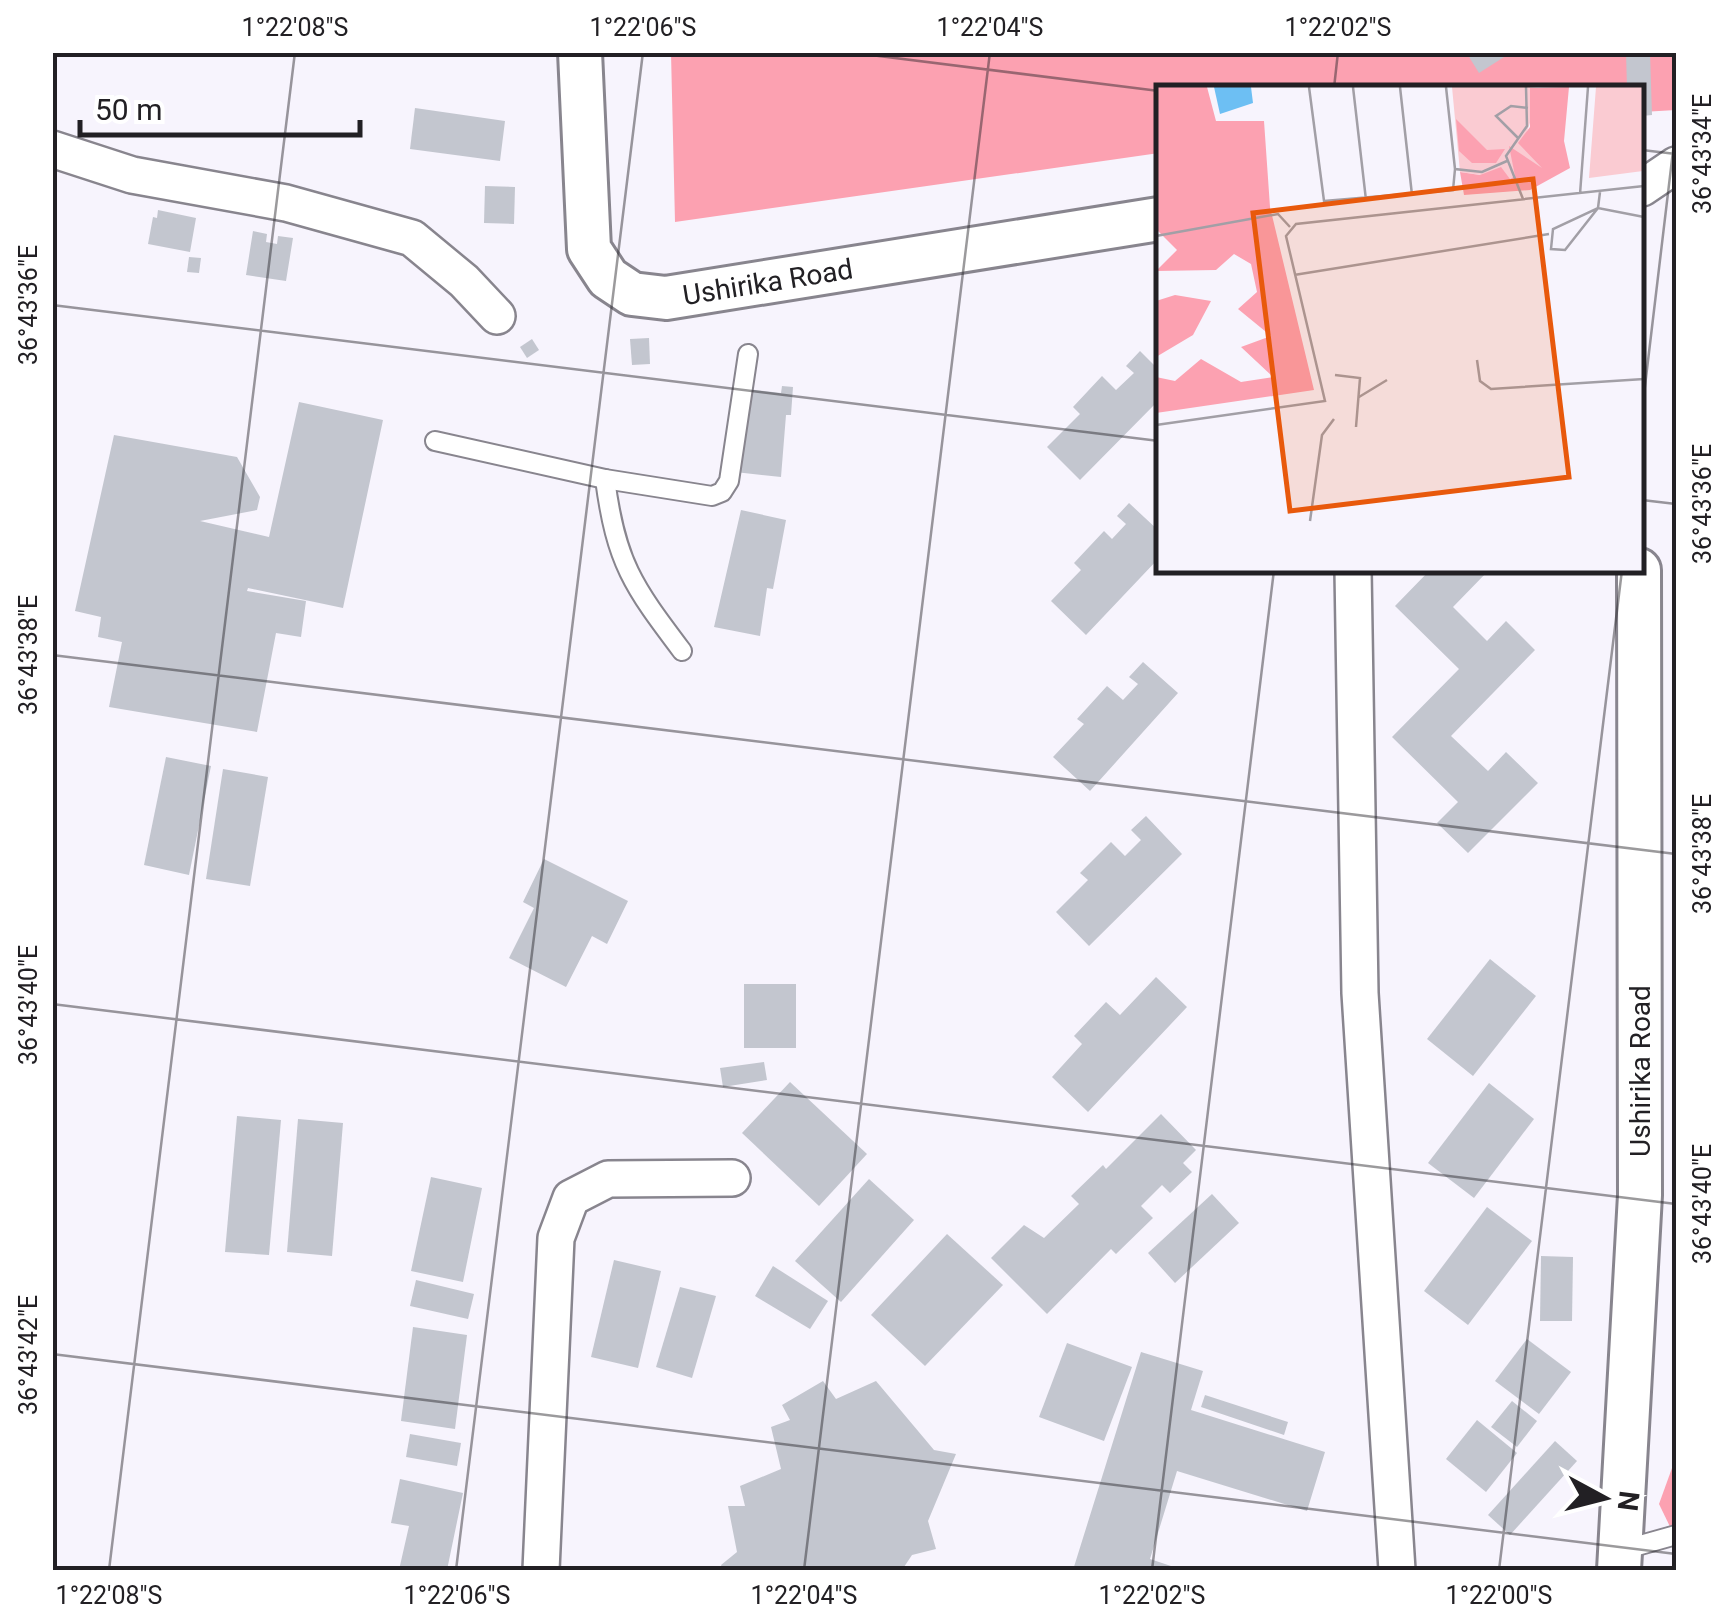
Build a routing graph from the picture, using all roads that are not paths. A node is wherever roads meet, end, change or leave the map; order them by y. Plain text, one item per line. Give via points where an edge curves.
1 (580, 52) edge
2 (52, 149) edge
3 (1676, 165) edge
4 (1644, 187) edge
5 (1156, 219) edge
6 (497, 316) dead end
7 (748, 354) dead end
8 (434, 441) dead end
9 (605, 479) junction
10 (1352, 572) edge
11 (1639, 572) edge
12 (682, 651) dead end
13 (732, 1178) dead end
14 (1676, 1535) edge
15 (1619, 1561) edge
16 (540, 1570) edge
17 (1397, 1570) edge

1 - 5 street, Ushirika Road via 589,249 608,278 632,294 666,298
2 - 6 street via 132,175 286,203 412,238
3 - 4 street
7 - 9 lane via 722,492 699,496
8 - 9 lane
9 - 12 lane via 623,564
10 - 17 street via 1360,993
11 - 15 street, Ushirika Road via 1640,1194
13 - 16 street via 608,1179 570,1198 556,1238
14 - 15 lane

